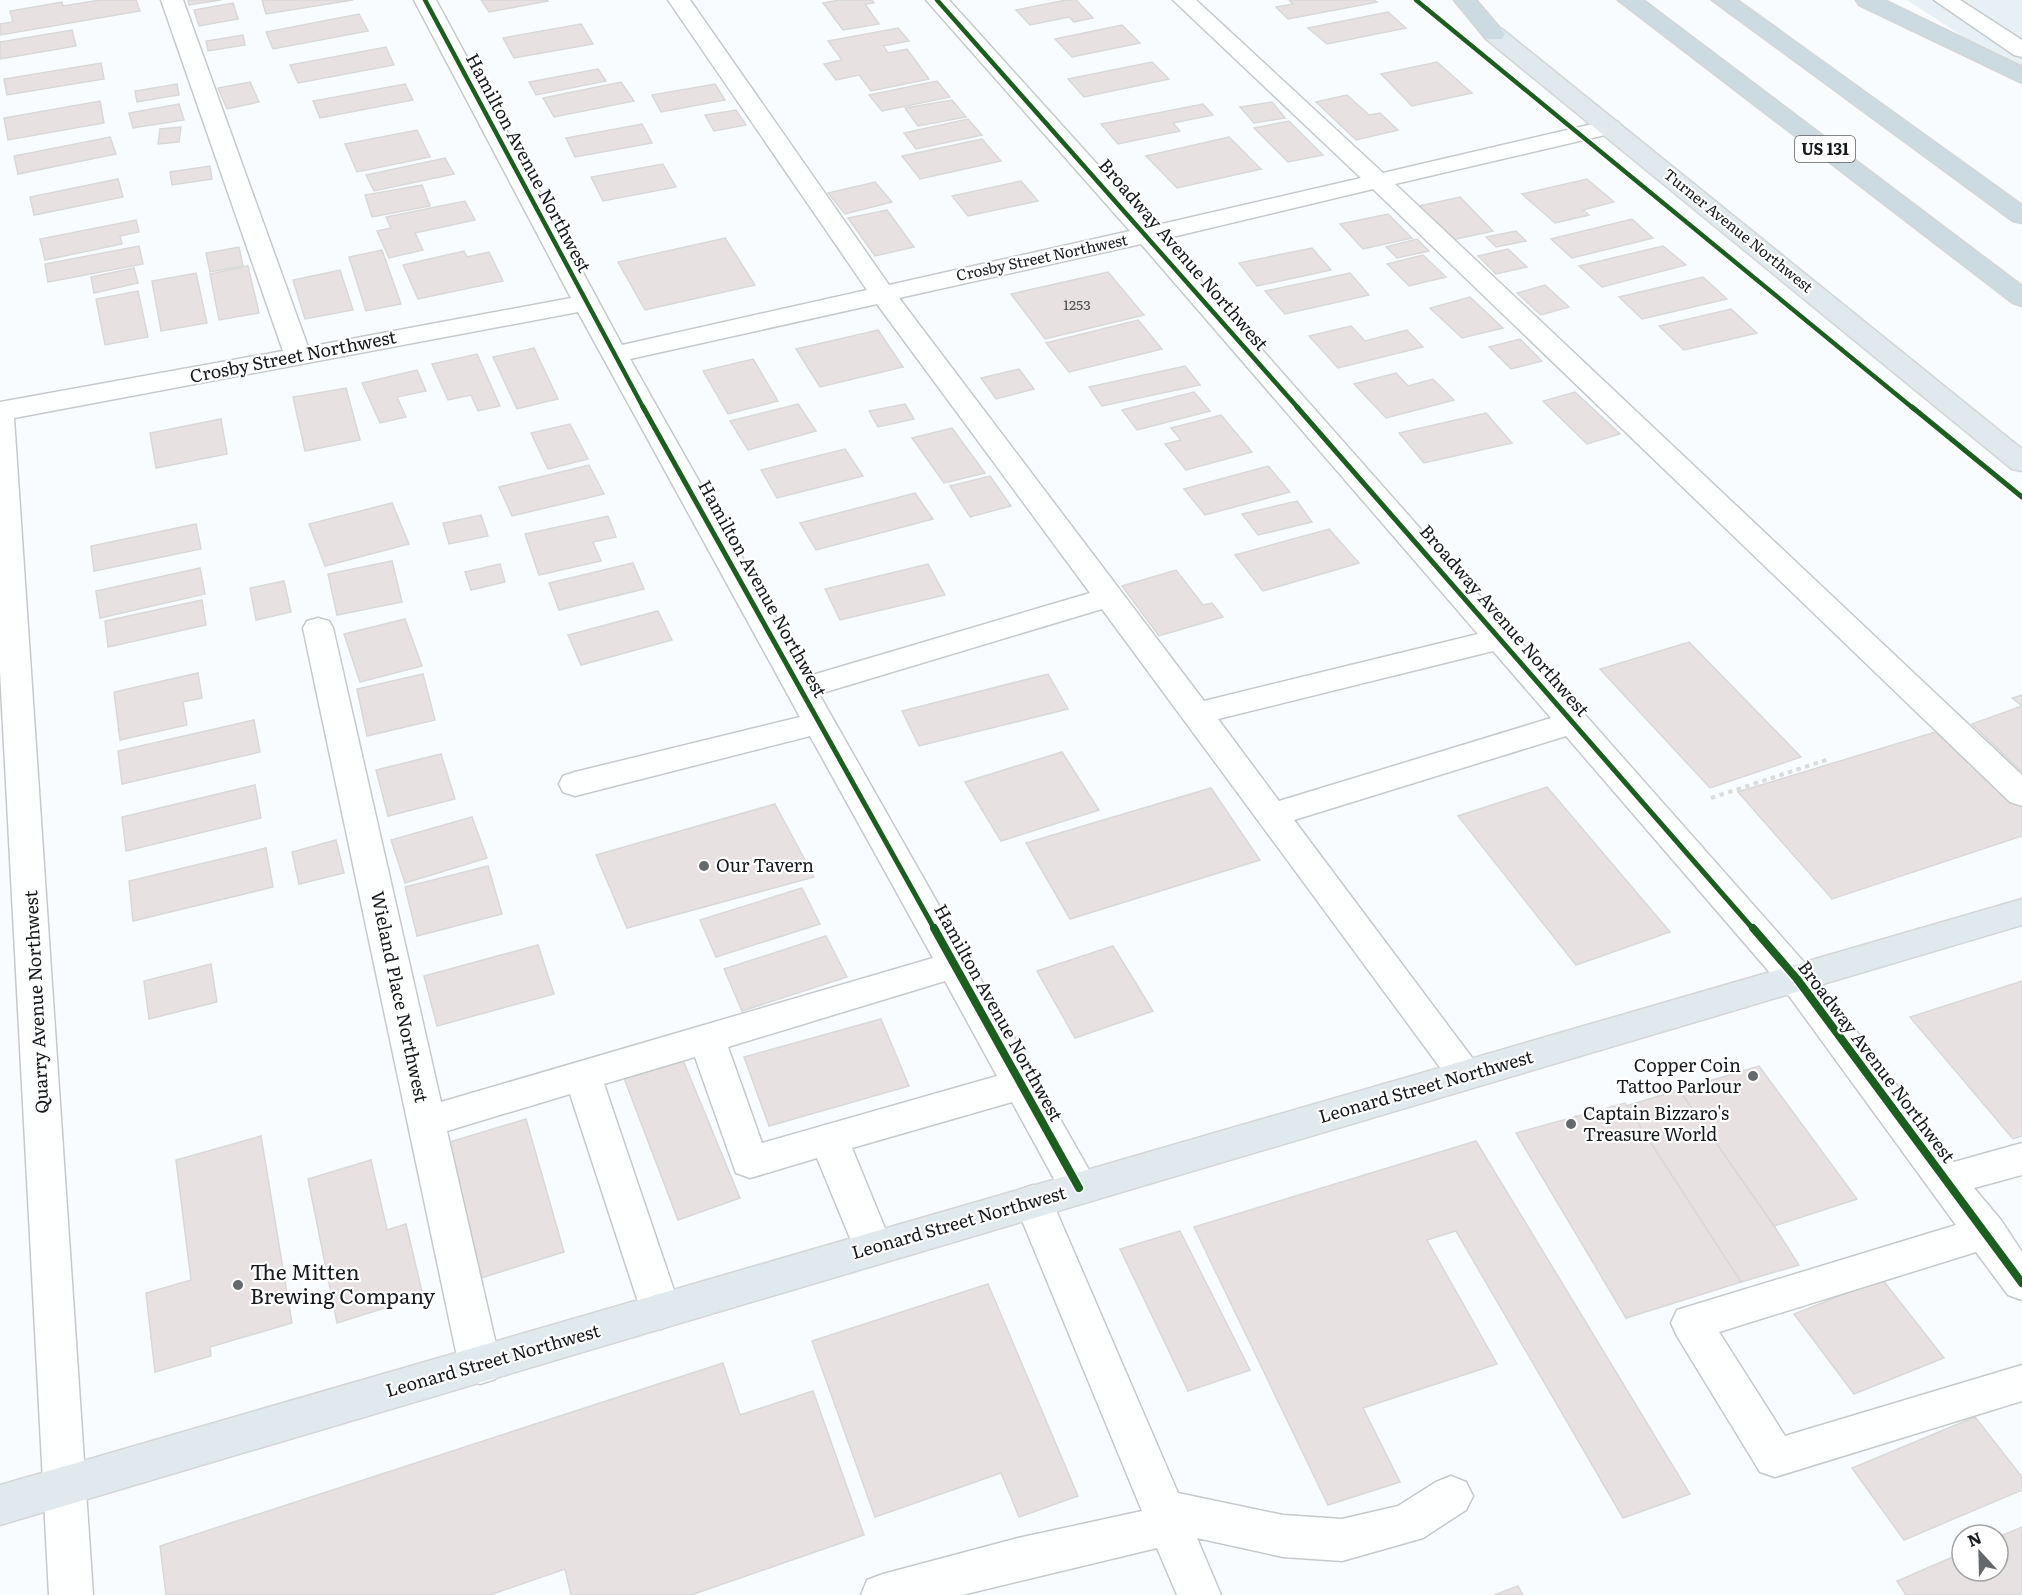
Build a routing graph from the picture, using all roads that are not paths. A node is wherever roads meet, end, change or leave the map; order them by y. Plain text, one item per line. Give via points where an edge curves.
1 (171, 0) edge
2 (425, 0) edge
3 (678, 0) edge
4 (937, 0) edge
5 (1184, 0) edge
6 (1453, 0) edge
7 (1465, 0) edge
8 (1629, 0) edge
9 (1723, 0) edge
10 (1867, 0) edge
11 (1945, 0) edge
12 (1494, 34) junction
13 (2016, 42) edge
14 (2022, 76) edge
15 (1610, 127) junction
16 (1381, 181) junction
17 (2022, 216) edge
18 (1146, 236) junction
19 (882, 293) junction
20 (2022, 298) edge
21 (586, 303) junction
22 (614, 355) junction
23 (298, 356) junction
24 (0, 411) edge
25 (2022, 463) edge
26 (1109, 597) junction
27 (318, 628) dead end
28 (1499, 639) junction
29 (800, 689) junction
30 (1196, 714) junction
31 (819, 723) junction
32 (1572, 723) junction
33 (575, 784) dead end
34 (2022, 794) edge
35 (1272, 815) junction
36 (2022, 912) edge
37 (955, 965) junction
38 (1797, 979) junction
39 (707, 1039) junction
40 (1466, 1075) junction
41 (583, 1076) junction
42 (1021, 1084) junction
43 (426, 1122) junction
44 (829, 1139) junction
45 (2022, 1159) edge
46 (1946, 1180) junction
47 (1079, 1188) junction
48 (1033, 1200) junction
49 (1987, 1232) junction
50 (873, 1248) junction
51 (2022, 1281) edge
52 (662, 1311) junction
53 (480, 1366) junction
54 (2022, 1383) edge
55 (67, 1486) junction
56 (1451, 1496) dead end
57 (0, 1505) edge
58 (1166, 1517) junction
59 (72, 1595) edge
60 (883, 1595) edge
61 (1199, 1595) edge

1 - 23 street
2 - 21 street, Hamilton Avenue Northwest
3 - 19 street
4 - 18 street, Broadway Avenue Northwest
5 - 16 street
6 - 12 street, Turner Avenue Northwest
7 - 12 highway
8 - 20 highway, US 131
9 - 17 highway
10 - 14 highway
11 - 13 street
12 - 15 main road, Turner Avenue Northwest
15 - 16 street, Crosby Street Northwest
15 - 25 main road, Turner Avenue Northwest
16 - 18 street, Crosby Street Northwest
16 - 34 street
18 - 19 street, Crosby Street Northwest
18 - 28 street, Broadway Avenue Northwest
19 - 22 street, Crosby Street Northwest
19 - 26 street
21 - 22 street, Hamilton Avenue Northwest
21 - 23 street, Crosby Street Northwest
22 - 29 street, Hamilton Avenue Northwest
23 - 24 street, Crosby Street Northwest
24 - 55 street, Quarry Avenue Northwest
26 - 29 street
26 - 30 street
27 - 43 street, Wieland Place Northwest
28 - 30 street
28 - 32 street, Broadway Avenue Northwest
29 - 31 street, Hamilton Avenue Northwest
30 - 35 street
31 - 33 street
31 - 37 street, Hamilton Avenue Northwest
32 - 35 street
32 - 38 street, Broadway Avenue Northwest
35 - 40 street
36 - 38 main road, Leonard Street Northwest
37 - 39 street
37 - 42 street, Hamilton Avenue Northwest
38 - 40 main road, Leonard Street Northwest
38 - 46 street, Broadway Avenue Northwest
39 - 41 street
39 - 44 street via 750,1162
40 - 47 main road, Leonard Street Northwest
41 - 43 street
41 - 52 street
42 - 44 street
42 - 47 street, Hamilton Avenue Northwest
43 - 53 street, Wieland Place Northwest
44 - 50 street
45 - 46 street
46 - 49 street, Broadway Avenue Northwest
47 - 48 main road, Leonard Street Northwest
48 - 50 main road, Leonard Street Northwest
48 - 58 street
49 - 51 street, Broadway Avenue Northwest
49 - 54 street via 1690,1323 1775,1458
50 - 52 main road, Leonard Street Northwest
52 - 53 main road, Leonard Street Northwest
53 - 55 main road, Leonard Street Northwest
55 - 57 main road, Leonard Street Northwest
55 - 59 street, Quarry Avenue Northwest
56 - 58 street via 1408,1524 1342,1540 1283,1536
58 - 60 street
58 - 61 street

